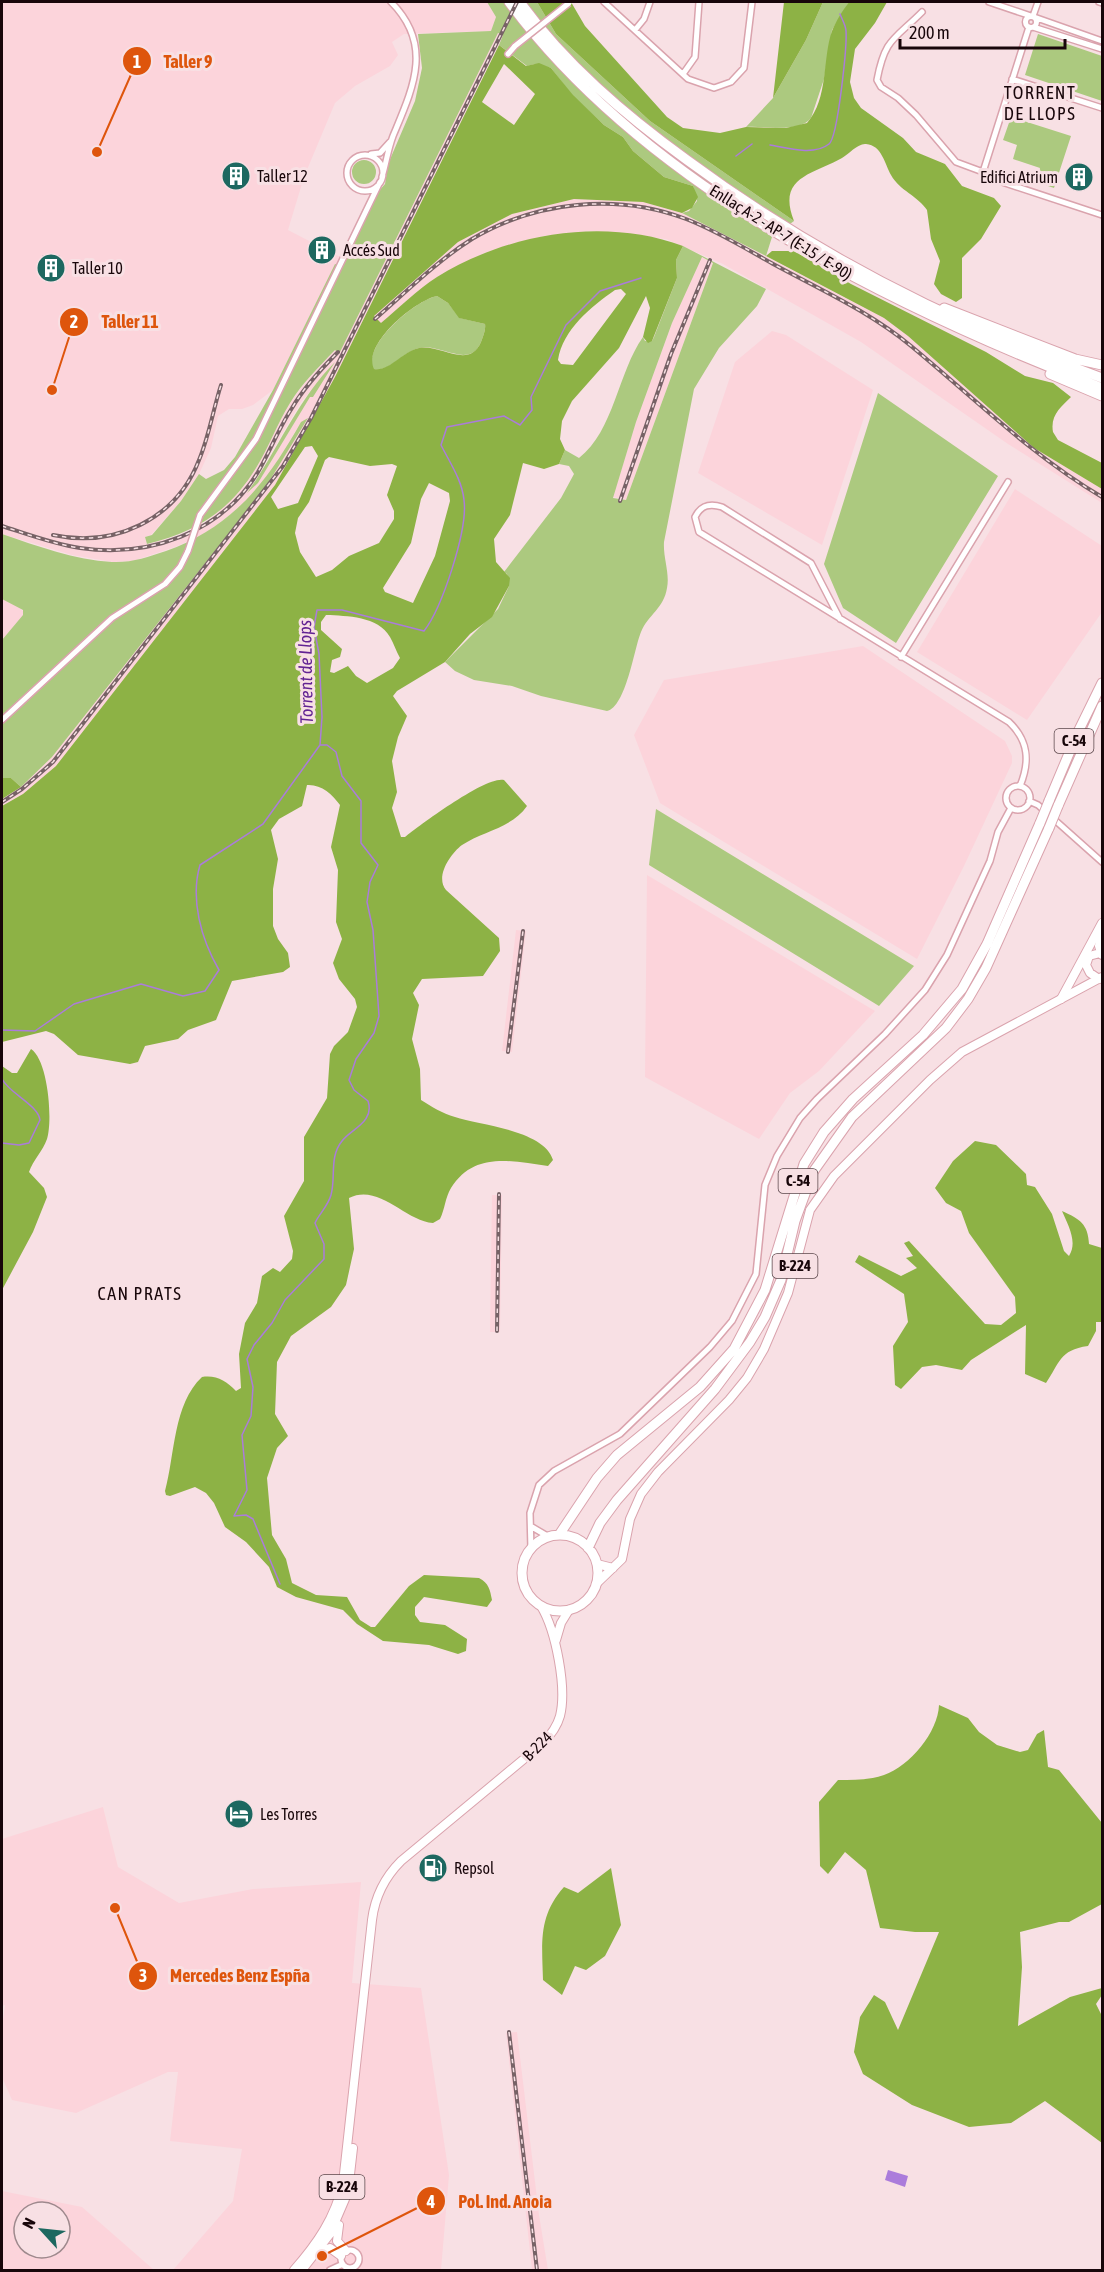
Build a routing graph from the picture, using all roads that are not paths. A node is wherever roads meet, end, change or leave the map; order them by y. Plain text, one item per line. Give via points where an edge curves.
1 (391, 2) edge
2 (509, 2) edge
3 (520, 2) edge
4 (569, 2) edge
5 (604, 2) edge
6 (650, 2) edge
7 (699, 2) edge
8 (752, 2) edge
9 (988, 2) edge
10 (1038, 2) edge
11 (921, 12) dead end
12 (1033, 16) junction
13 (1031, 27) junction
14 (635, 30) junction
15 (1102, 40) edge
16 (1102, 50) edge
17 (508, 54) dead end
18 (682, 74) junction
19 (1012, 79) junction
20 (1102, 108) edge
21 (393, 138) junction
22 (364, 154) junction
23 (983, 172) junction
24 (381, 180) junction
25 (361, 191) junction
26 (367, 211) junction
27 (1102, 215) edge
28 (923, 308) junction
29 (1102, 365) edge
30 (1102, 378) edge
31 (1102, 388) edge
32 (1102, 396) edge
33 (1008, 482) dead end
34 (840, 619) junction
35 (900, 657) junction
36 (1102, 684) edge
37 (1102, 706) edge
38 (2, 720) edge
39 (1020, 786) junction
40 (1029, 801) junction
41 (1053, 803) junction
42 (1011, 808) junction
43 (1102, 862) edge
44 (1102, 924) edge
45 (1102, 928) edge
46 (1101, 954) edge
47 (1101, 978) edge
48 (1061, 999) junction
49 (532, 1527) junction
50 (559, 1535) junction
51 (549, 1537) junction
52 (588, 1548) junction
53 (531, 1549) junction
54 (597, 1564) junction
55 (613, 1568) junction
56 (596, 1584) junction
57 (541, 1606) junction
58 (569, 1610) junction
59 (556, 1641) junction
60 (356, 2076) junction
61 (341, 2211) junction
62 (318, 2252) junction
63 (344, 2257) junction
64 (294, 2271) edge
65 (302, 2271) edge
66 (330, 2271) edge

1 - 21 street via 410,30 416,70 412,93
2 - 28 highway, Enllaç A-2 - AP-7 (E-15 / E-90) via 568,72 629,128 721,197 852,277
3 - 28 highway, Enllaç A-2 - AP-7 (E-15 / E-90) via 577,67 658,139 759,211
4 - 17 street, bridge
5 - 14 street
6 - 14 street via 644,20
7 - 18 street via 695,57
8 - 18 street via 747,61 741,74 714,88
9 - 12 street
10 - 12 street
11 - 23 street via 892,38 881,59 877,80 916,115 956,162
12 - 13 street via 1037,22
12 - 13 street via 1026,21
12 - 15 street
13 - 16 street
13 - 19 street
14 - 18 street
19 - 20 street
19 - 23 street
21 - 22 street via 380,153
21 - 24 street
22 - 24 street via 379,161
22 - 25 street via 353,159 347,170 348,181
23 - 27 street via 987,177
24 - 25 street via 372,189
24 - 26 street
25 - 26 street via 367,197
26 - 38 street, bridge via 256,439 200,515 180,567 165,584 112,618
28 - 29 highway via 953,310 1075,359
28 - 30 highway, Enllaç A-2 - AP-7 (E-15 / E-90)
28 - 31 highway, Enllaç A-2 - AP-7 (E-15 / E-90)
28 - 32 highway via 948,329
33 - 35 street
34 - 34 street via 811,563 722,507 710,504 701,508 695,517 699,532
34 - 35 street
35 - 39 street via 1016,729 1027,753
36 - 41 highway, C-54 / C-54 via 1078,732
37 - 41 highway, C-54
39 - 40 street via 1027,790
39 - 42 street via 1007,793 1006,801
40 - 42 street via 1022,809
40 - 43 street
41 - 50 highway, C-54 / C-54, bridge via 962,989 923,1035 853,1099 824,1132 804,1164 765,1290 734,1349 700,1386 617,1455
41 - 52 highway, C-54 / C-54, bridge via 1049,828 987,968 968,999 946,1028 852,1117 813,1172 795,1221 781,1280 765,1317 715,1389 616,1500
42 - 49 street via 947,955 925,990 800,1118 777,1156 765,1185 756,1274 732,1321 620,1434 554,1471 539,1485 530,1513
44 - 48 main road
45 - 46 main road
46 - 47 main road via 1089,956 1086,965 1090,974
47 - 48 main road, B-224
48 - 55 main road, B-224 via 989,1036 946,1064 823,1189 810,1210 788,1293 764,1349 729,1400 641,1494 630,1519 622,1558
49 - 51 street
49 - 53 street
50 - 51 highway
50 - 52 highway via 570,1536
51 - 53 highway
52 - 54 highway
53 - 57 highway, B-224 via 522,1569 523,1580 532,1599
54 - 55 main road
54 - 56 highway
55 - 56 main road, B-224
56 - 58 highway, B-224 via 586,1601
57 - 58 highway
57 - 59 main road, B-224
58 - 59 main road, B-224
59 - 60 main road, B-224 / B-224 via 561,1711 543,1744 401,1861 382,1884 373,1910
60 - 61 main road, B-224 via 352,2165
60 - 64 main road, B-224 via 339,2201 322,2235
61 - 62 main road, B-224
61 - 63 main road via 336,2235
62 - 63 main road via 330,2248
62 - 65 main road, B-224
63 - 66 street

